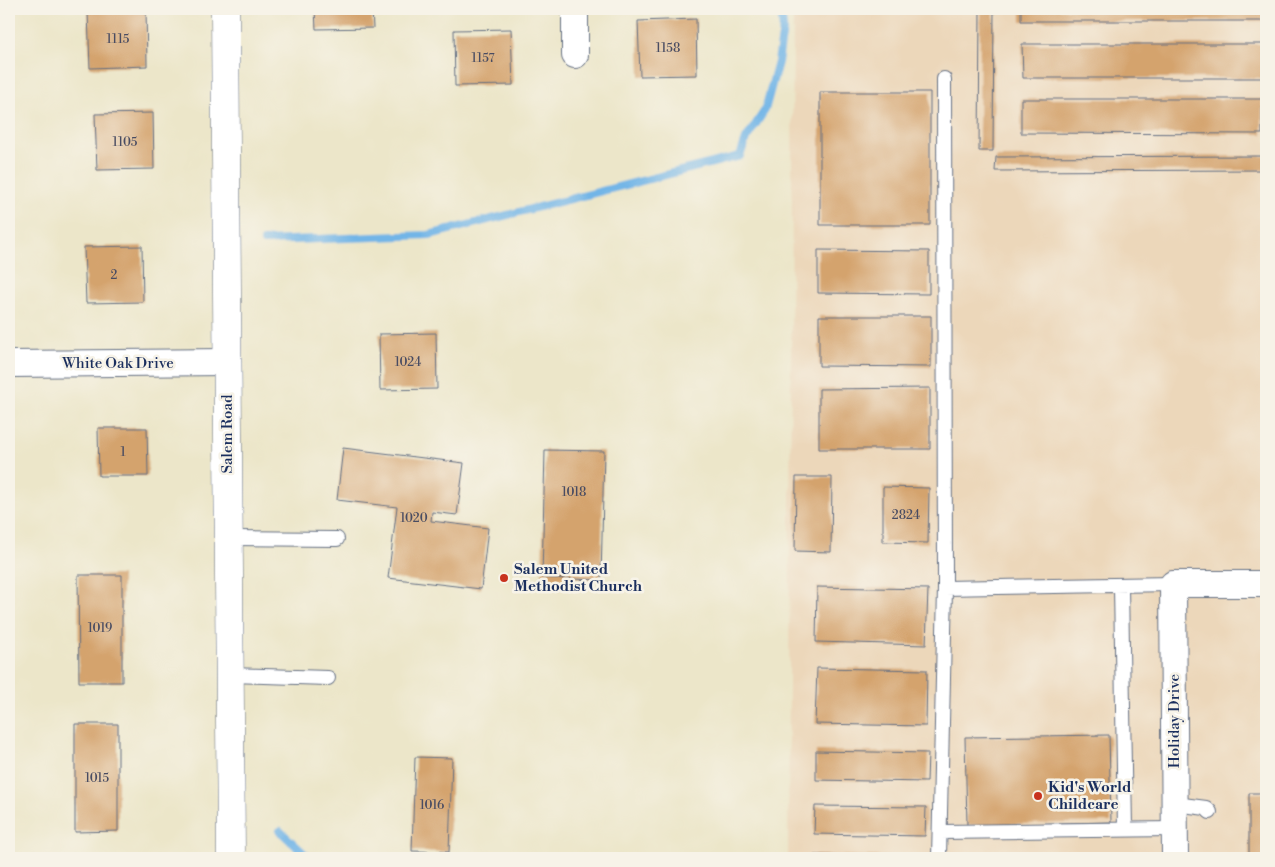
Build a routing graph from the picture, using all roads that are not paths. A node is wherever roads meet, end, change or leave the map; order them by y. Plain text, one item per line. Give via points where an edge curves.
1 (225, 9) edge
2 (575, 9) edge
3 (575, 55) dead end
4 (944, 79) dead end
5 (227, 362) junction
6 (9, 364) edge
7 (228, 538) junction
8 (336, 539) dead end
9 (1174, 584) junction
10 (1266, 584) edge
11 (1121, 586) junction
12 (945, 588) junction
13 (230, 675) junction
14 (328, 678) dead end
15 (1210, 812) dead end
16 (1174, 816) junction
17 (1125, 829) junction
18 (940, 832) junction
19 (232, 858) edge
20 (939, 858) edge
21 (1174, 858) edge

1 - 5 main road, Salem Road
2 - 3 street
4 - 12 lane
5 - 6 street, White Oak Drive
5 - 7 main road, Salem Road
7 - 8 lane
7 - 13 main road, Salem Road
9 - 10 street
9 - 11 lane
9 - 16 street, Holiday Drive
11 - 12 lane
11 - 17 lane
12 - 18 lane
13 - 14 lane
13 - 19 main road, Salem Road
15 - 16 lane via 1206,808
16 - 17 lane
16 - 21 street, Holiday Drive
17 - 18 lane
18 - 20 lane

